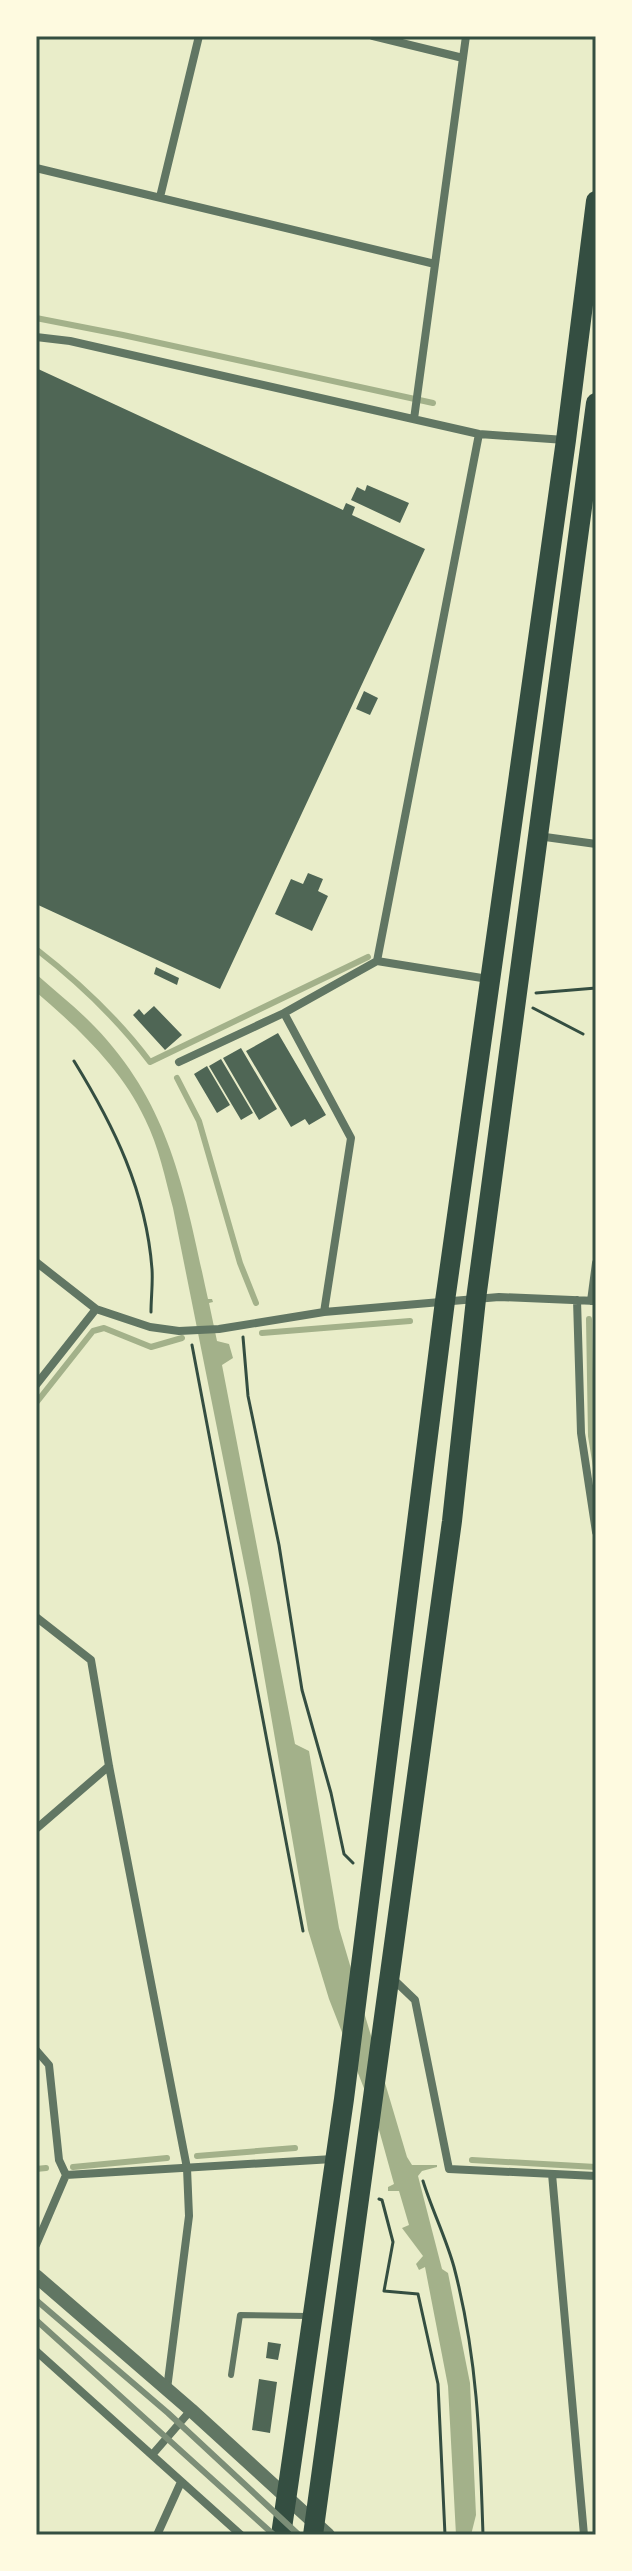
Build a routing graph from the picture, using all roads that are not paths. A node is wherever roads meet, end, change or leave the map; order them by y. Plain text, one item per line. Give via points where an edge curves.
1 (199, 36) edge
2 (373, 36) edge
3 (466, 36) edge
4 (463, 58) junction
5 (36, 168) edge
6 (160, 197) junction
7 (596, 201) edge
8 (435, 264) junction
9 (36, 337) edge
10 (596, 403) edge
11 (414, 419) junction
12 (479, 434) junction
13 (566, 440) junction
14 (593, 442) edge
15 (538, 836) junction
16 (596, 844) edge
17 (377, 961) junction
18 (490, 979) junction
19 (284, 1013) junction
20 (179, 1062) dead end
21 (36, 1262) edge
22 (596, 1263) edge
23 (476, 1299) junction
24 (577, 1300) junction
25 (445, 1301) junction
26 (593, 1301) edge
27 (96, 1309) junction
28 (324, 1312) junction
29 (36, 1385) edge
30 (596, 1532) edge
31 (36, 1617) edge
32 (109, 1766) junction
33 (36, 1829) edge
34 (389, 1986) junction
35 (36, 2050) edge
36 (333, 2159) junction
37 (187, 2168) junction
38 (552, 2174) junction
39 (66, 2175) junction
40 (596, 2176) edge
41 (36, 2245) edge
42 (39, 2283) edge
43 (311, 2316) junction
44 (36, 2351) edge
45 (231, 2375) dead end
46 (167, 2389) junction
47 (191, 2410) junction
48 (152, 2455) junction
49 (181, 2482) junction
50 (286, 2497) junction
51 (319, 2531) edge
52 (157, 2535) edge
53 (241, 2535) edge
54 (281, 2535) edge
55 (584, 2535) edge

1 - 6 street
2 - 4 street
3 - 4 street
4 - 8 street
5 - 6 street
6 - 8 street
7 - 13 main road
8 - 11 street
9 - 11 street
10 - 14 main road
11 - 12 street
12 - 13 street
12 - 17 street
13 - 14 street
13 - 18 main road
14 - 15 main road
15 - 16 street
15 - 23 main road
17 - 18 street
17 - 19 street
18 - 25 main road
19 - 20 street
19 - 28 street via 351,1138
21 - 27 street
22 - 26 street
23 - 24 street
23 - 25 street
23 - 34 main road via 452,1521
24 - 26 street
24 - 30 street via 581,1433
25 - 28 street
25 - 36 main road
27 - 28 street via 150,1327 190,1331
27 - 29 street
31 - 32 street via 91,1660
32 - 33 street
32 - 37 street
34 - 38 street via 415,2000 449,2169
34 - 51 main road
35 - 39 street via 49,2065 59,2160
36 - 37 street
36 - 43 main road
37 - 39 street
37 - 46 street via 189,2216
38 - 40 street
38 - 55 street
39 - 41 street
42 - 46 street
43 - 45 lane via 240,2315
43 - 50 main road
44 - 48 street
46 - 47 street
47 - 48 street
47 - 50 street
48 - 49 street
49 - 52 street
49 - 53 street
50 - 51 street
50 - 54 main road

